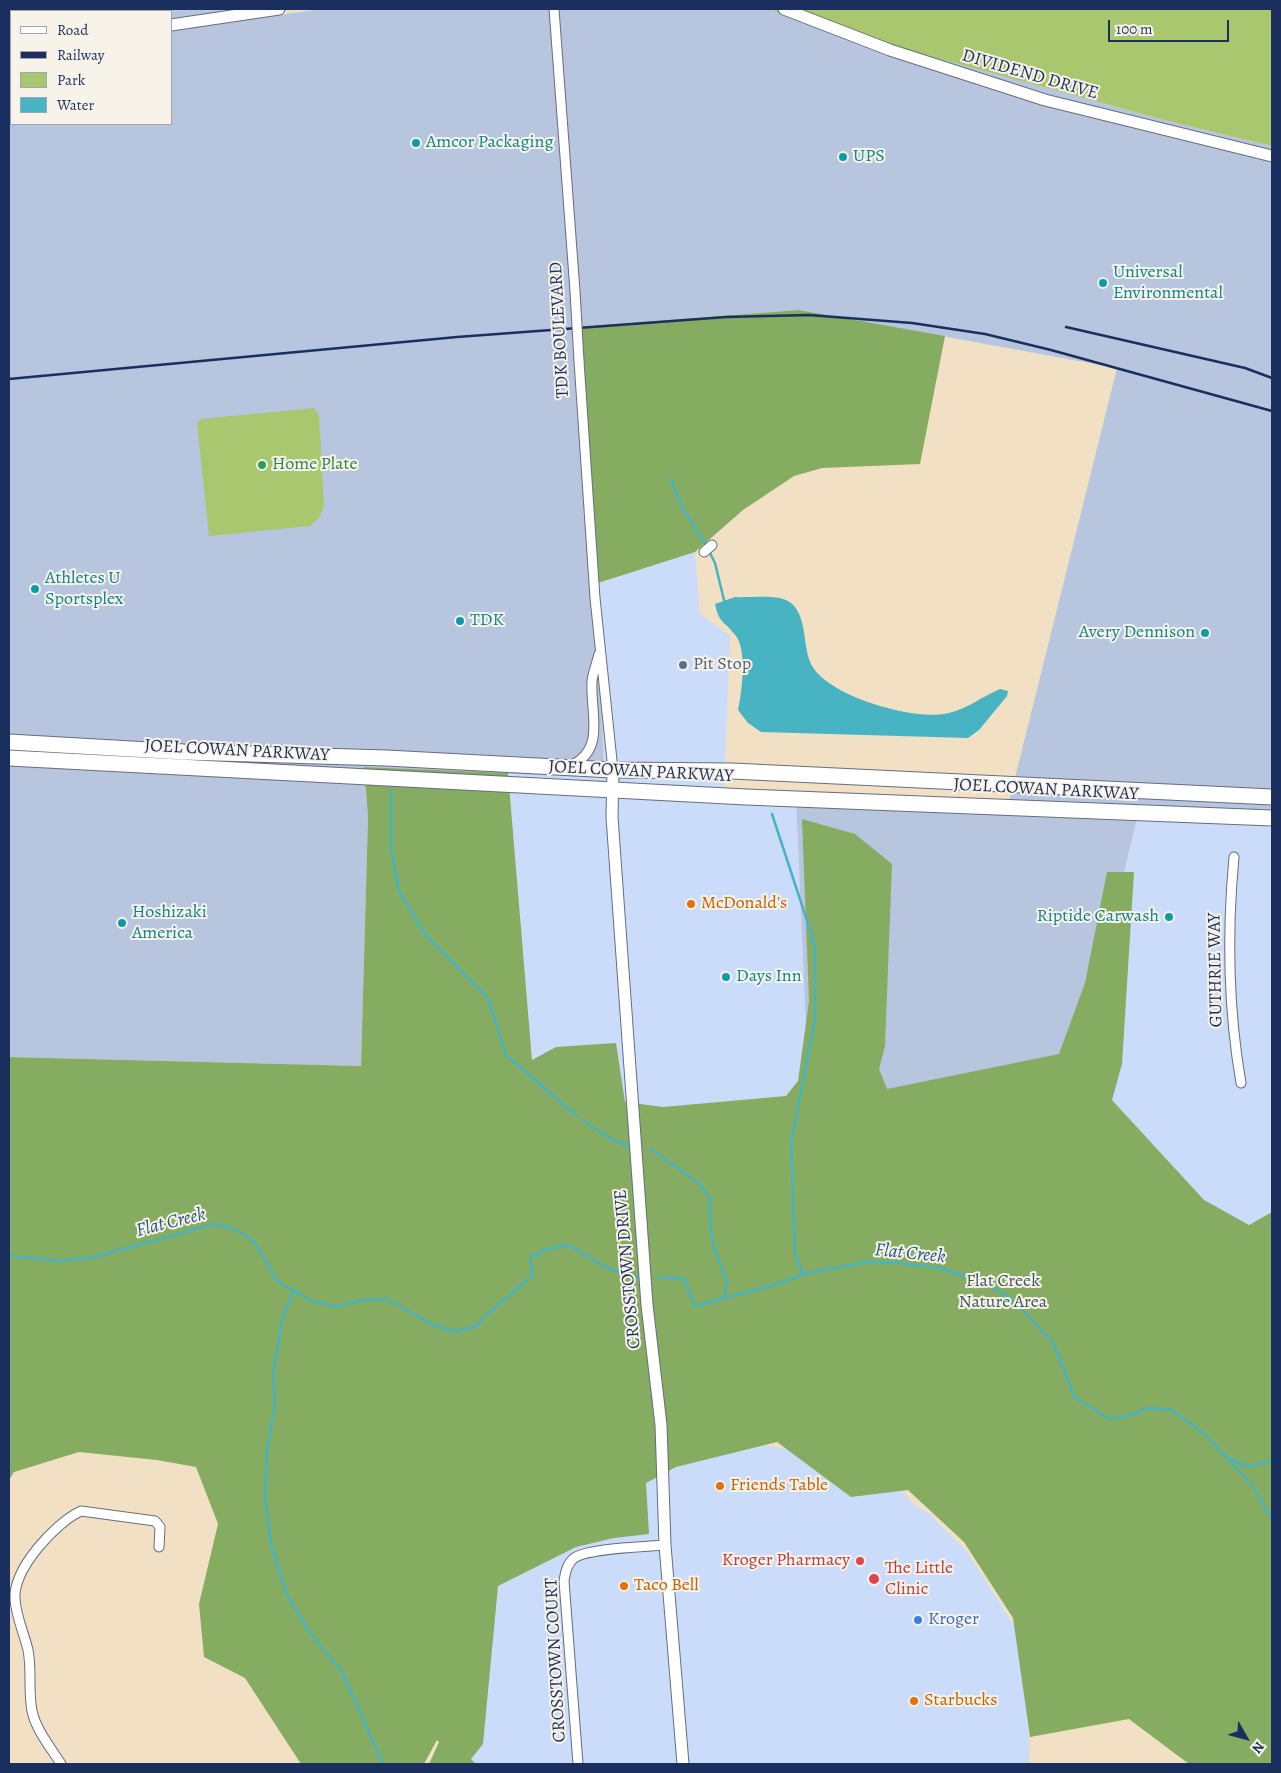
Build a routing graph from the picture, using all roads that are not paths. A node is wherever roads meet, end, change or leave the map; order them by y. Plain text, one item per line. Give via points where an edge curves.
1 (279, 9) edge
2 (554, 9) edge
3 (784, 9) edge
4 (172, 25) edge
5 (1272, 156) edge
6 (712, 544) dead end
7 (704, 552) dead end
8 (601, 649) junction
9 (9, 742) edge
10 (9, 758) edge
11 (568, 767) junction
12 (613, 770) junction
13 (612, 789) junction
14 (1272, 797) edge
15 (1272, 818) edge
16 (1234, 856) dead end
17 (1241, 1083) dead end
18 (665, 1545) junction
19 (159, 1547) dead end
20 (61, 1764) edge
21 (578, 1764) edge
22 (682, 1764) edge

1 - 4 street
2 - 8 street, TDK BOULEVARD, bridge via 575,291 580,408
3 - 5 street, DIVIDEND DRIVE via 890,50 1045,100
6 - 7 street
8 - 11 street, TDK BOULEVARD via 592,680 594,742 582,761
8 - 12 street, TDK BOULEVARD
9 - 11 main road, JOEL COWAN PARKWAY
10 - 13 main road, JOEL COWAN PARKWAY
11 - 12 main road, JOEL COWAN PARKWAY
12 - 13 street, CROSSTOWN DRIVE
12 - 14 main road, JOEL COWAN PARKWAY via 732,771
13 - 15 main road, JOEL COWAN PARKWAY
13 - 18 street, CROSSTOWN DRIVE via 647,1305 661,1425
16 - 17 street, GUTHRIE WAY via 1229,976 1233,997 1233,1035
18 - 21 street, CROSSTOWN COURT via 586,1553 572,1559 566,1569 564,1581
18 - 22 street, CROSSTOWN DRIVE
19 - 20 street via 160,1527 155,1521 80,1511 52,1534 19,1576 15,1597 28,1649 32,1710

